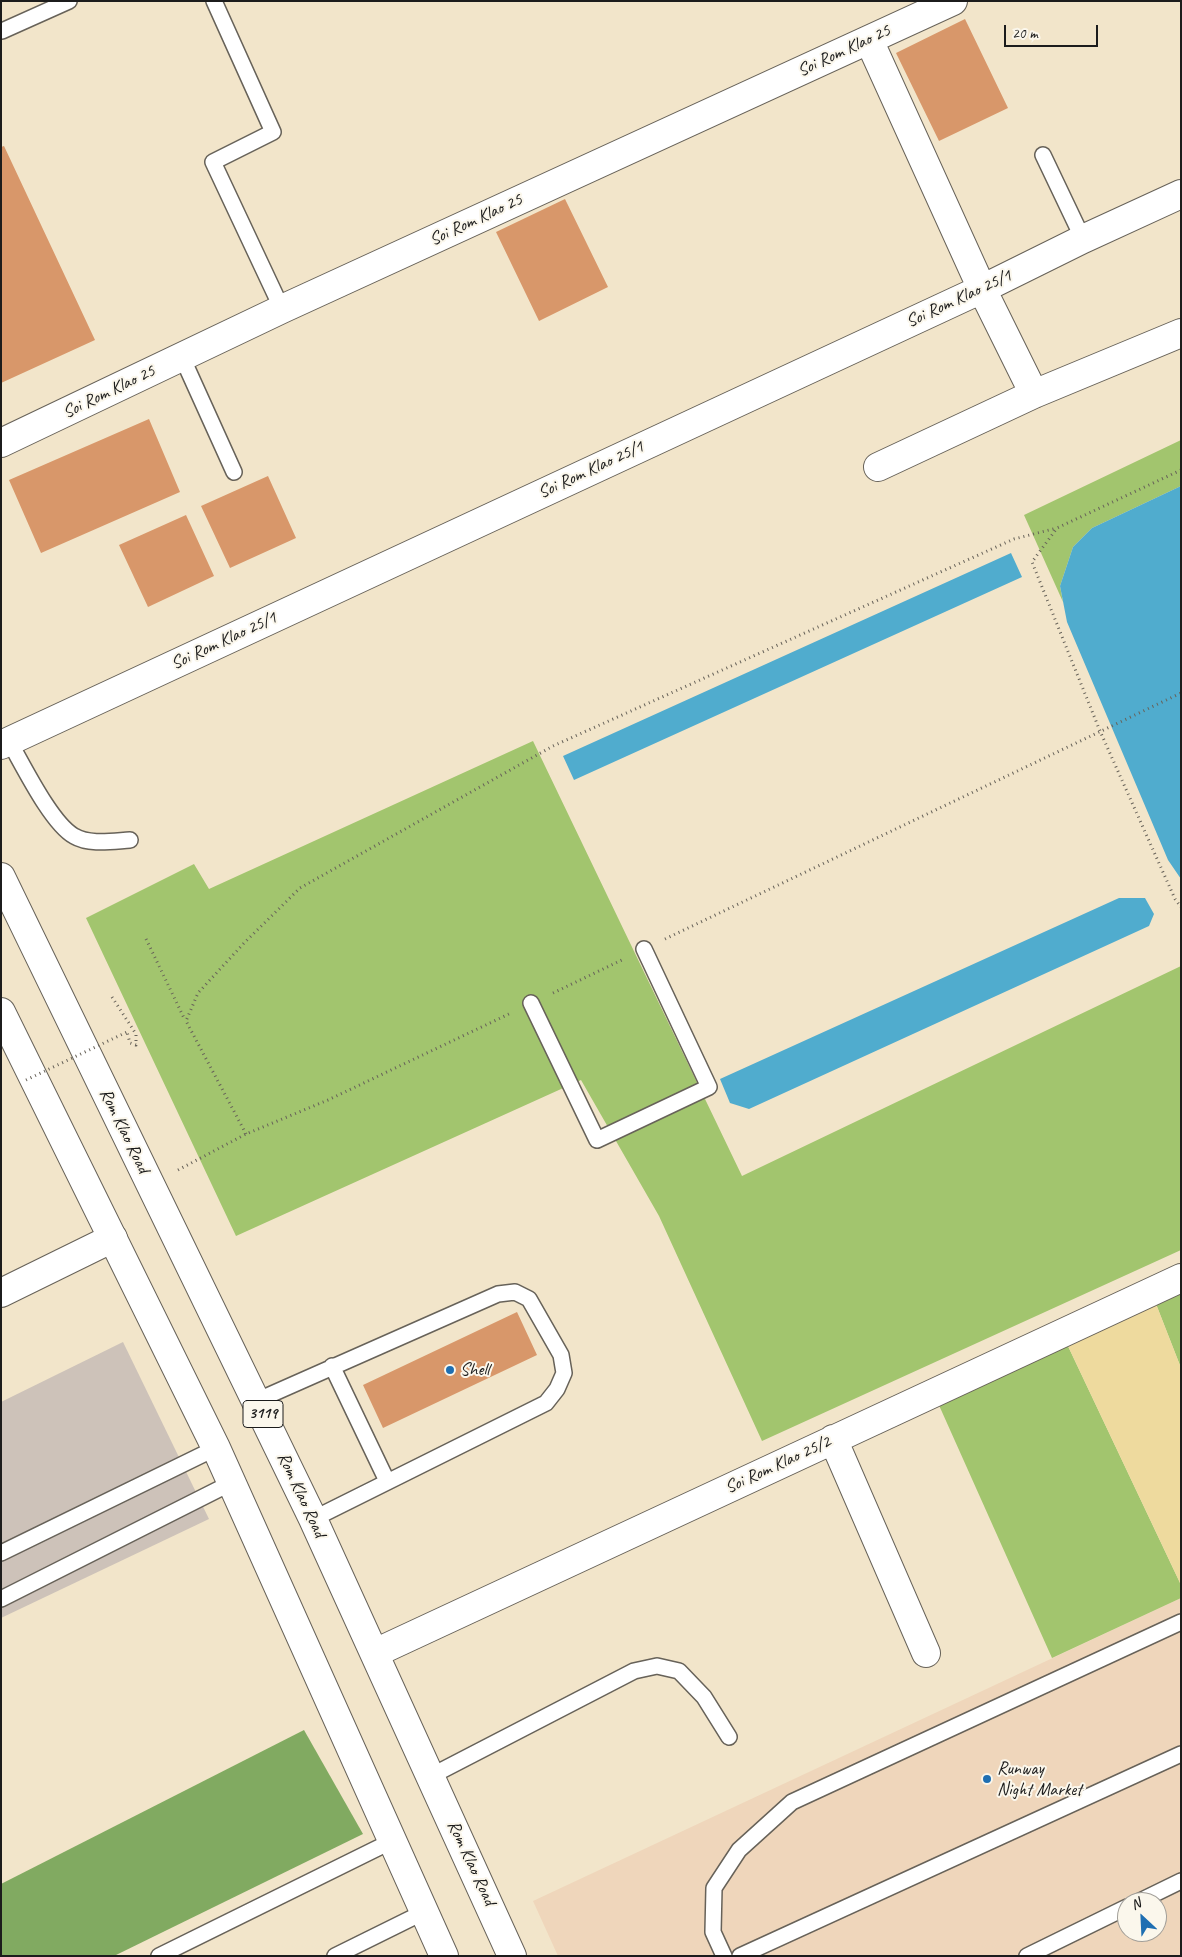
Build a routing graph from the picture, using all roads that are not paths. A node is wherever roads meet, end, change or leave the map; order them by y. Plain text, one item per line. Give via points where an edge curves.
1 (69, 1) edge
2 (214, 1) edge
3 (953, 1) edge
4 (2, 31) edge
5 (869, 40) junction
6 (1043, 155) dead end
7 (1181, 194) edge
8 (1082, 239) junction
9 (982, 289) junction
10 (282, 309) junction
11 (1181, 333) edge
12 (182, 357) junction
13 (1034, 394) junction
14 (1, 444) edge
15 (878, 467) dead end
16 (234, 472) dead end
17 (5, 743) edge
18 (130, 840) dead end
19 (1, 877) edge
20 (644, 949) dead end
21 (531, 1003) dead end
22 (1, 1012) edge
23 (112, 1238) junction
24 (1181, 1278) edge
25 (1, 1293) edge
26 (332, 1366) junction
27 (256, 1401) junction
28 (833, 1440) junction
29 (216, 1448) junction
30 (387, 1481) junction
31 (231, 1483) junction
32 (313, 1519) junction
33 (1, 1553) edge
34 (1, 1599) edge
35 (1181, 1622) edge
36 (375, 1653) junction
37 (926, 1653) dead end
38 (728, 1737) dead end
39 (1181, 1754) edge
40 (431, 1776) junction
41 (392, 1841) junction
42 (1181, 1881) edge
43 (1158, 1892) edge
44 (424, 1912) junction
45 (1117, 1912) edge
46 (159, 1956) edge
47 (335, 1956) edge
48 (444, 1956) edge
49 (512, 1956) edge
50 (724, 1956) edge
51 (740, 1956) edge
52 (1026, 1956) edge

1 - 4 lane
2 - 10 lane via 273,132 213,162
3 - 5 street, Soi Rom Klao 25
5 - 9 street
5 - 10 street, Soi Rom Klao 25
6 - 8 lane
7 - 8 street, Soi Rom Klao 25/1
8 - 9 street, Soi Rom Klao 25/1
9 - 13 street
9 - 17 street, Soi Rom Klao 25/1
10 - 12 street, Soi Rom Klao 25
11 - 13 street
12 - 14 street, Soi Rom Klao 25
12 - 16 lane
13 - 15 street
17 - 18 lane via 56,820 74,836 98,842
19 - 27 street, Rom Klao Road / 3119
20 - 21 lane via 709,1087 598,1140
22 - 23 street
23 - 25 street
23 - 29 street
24 - 28 street, Soi Rom Klao 25/2
26 - 27 lane
26 - 30 lane
26 - 30 lane via 498,1294 515,1292 529,1299 561,1354 564,1374 546,1403
27 - 32 street, Rom Klao Road / 3119
28 - 36 street, Soi Rom Klao 25/2
28 - 37 street
29 - 31 street
29 - 33 lane
30 - 32 lane
31 - 34 lane
31 - 41 street
32 - 36 street, Rom Klao Road / 3119
35 - 50 lane via 792,1802 739,1850 714,1888 713,1932
36 - 40 street, Rom Klao Road / 3119
38 - 40 lane via 704,1696 679,1670 657,1666 634,1671
39 - 51 lane
40 - 49 street, Rom Klao Road / 3119
41 - 44 street
41 - 46 lane
42 - 43 lane
44 - 47 lane
44 - 48 street
45 - 52 lane

